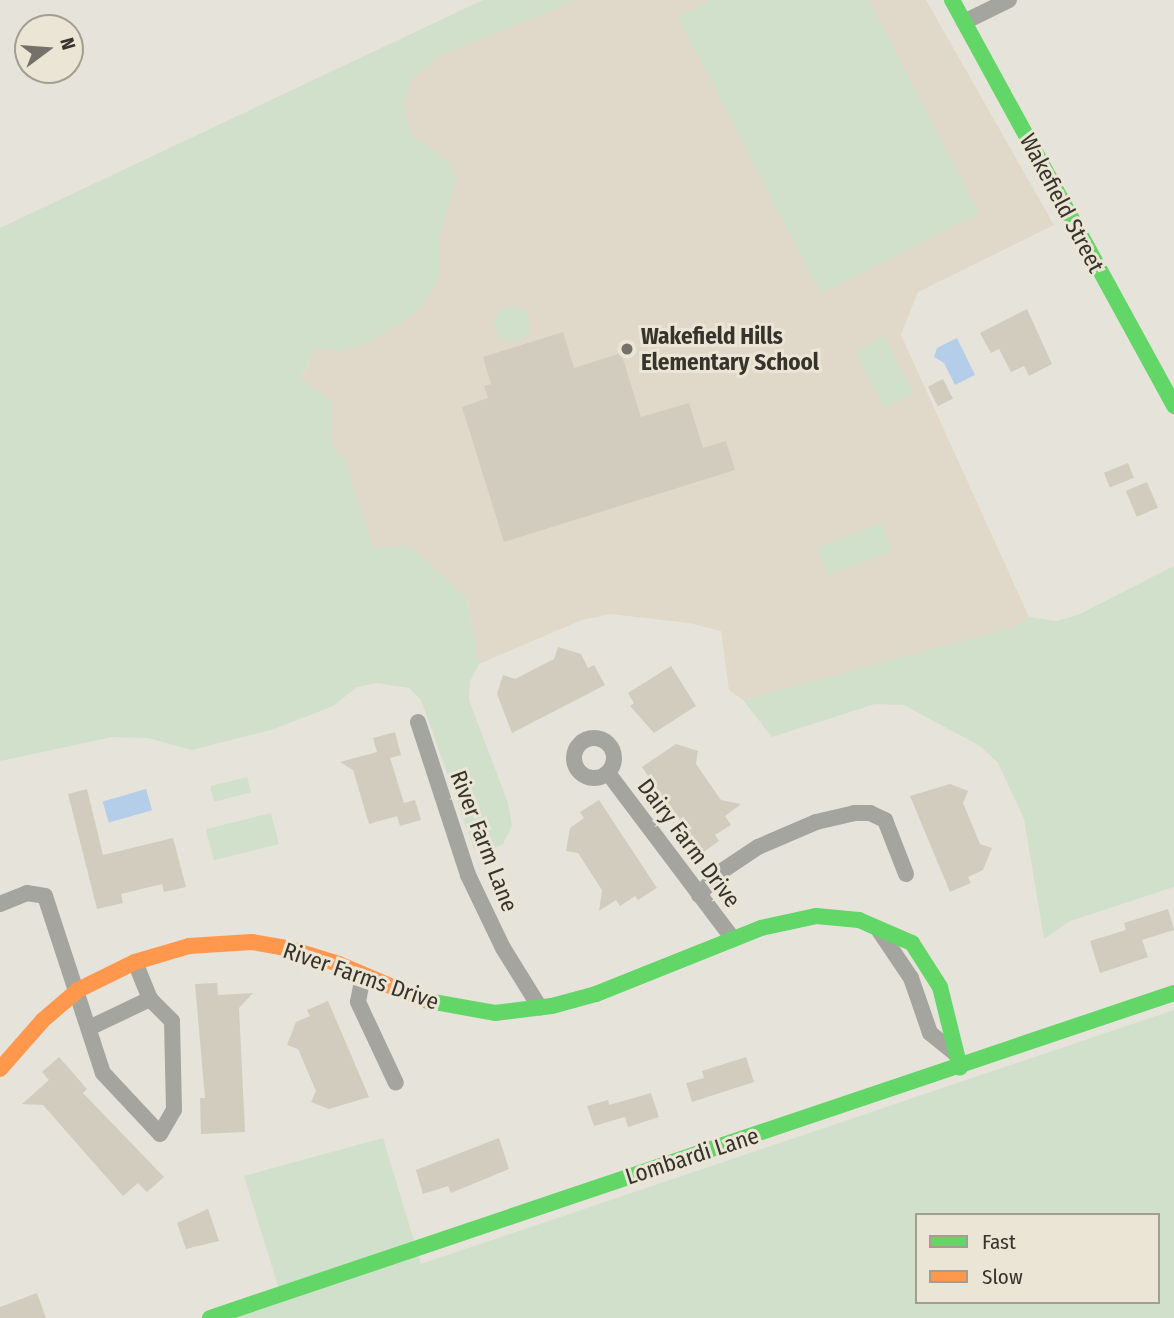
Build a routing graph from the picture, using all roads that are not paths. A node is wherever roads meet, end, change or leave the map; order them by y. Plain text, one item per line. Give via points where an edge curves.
1 (952, 0) edge
2 (1009, 0) edge
3 (964, 22) junction
4 (1174, 406) edge
5 (418, 723) dead end
6 (608, 773) dead end
7 (906, 874) dead end
8 (699, 895) junction
9 (0, 904) edge
10 (873, 925) junction
11 (733, 939) junction
12 (135, 962) junction
13 (363, 976) junction
14 (78, 990) junction
15 (1174, 993) edge
16 (150, 999) junction
17 (540, 1009) junction
18 (89, 1028) junction
19 (957, 1060) junction
20 (0, 1069) edge
21 (396, 1083) dead end
22 (210, 1318) edge

1 - 3 street, Wakefield Street
2 - 3 street
3 - 4 street, Wakefield Street
5 - 17 street, River Farm Lane via 468,875 503,948
6 - 8 street, Dairy Farm Drive
7 - 8 street via 886,820 854,813 816,822 758,847 719,873
8 - 11 street, Dairy Farm Drive
9 - 14 street via 27,893 45,896
10 - 11 street, River Farms Drive via 816,916 781,922
10 - 19 street via 899,954 930,1033
10 - 19 street, River Farms Drive via 900,934 926,961 953,1024
11 - 17 street, River Farms Drive via 617,986
12 - 13 street, River Farms Drive via 189,946 252,942 313,955
12 - 14 street, River Farms Drive
12 - 16 street
13 - 17 street, River Farms Drive via 406,995 464,1010
13 - 21 street via 358,1002
14 - 18 street
14 - 20 street, River Farms Drive via 43,1020
15 - 19 street, Lombardi Lane
16 - 18 street
16 - 18 street via 172,1021 174,1110 160,1134 103,1073
19 - 22 street, Lombardi Lane

